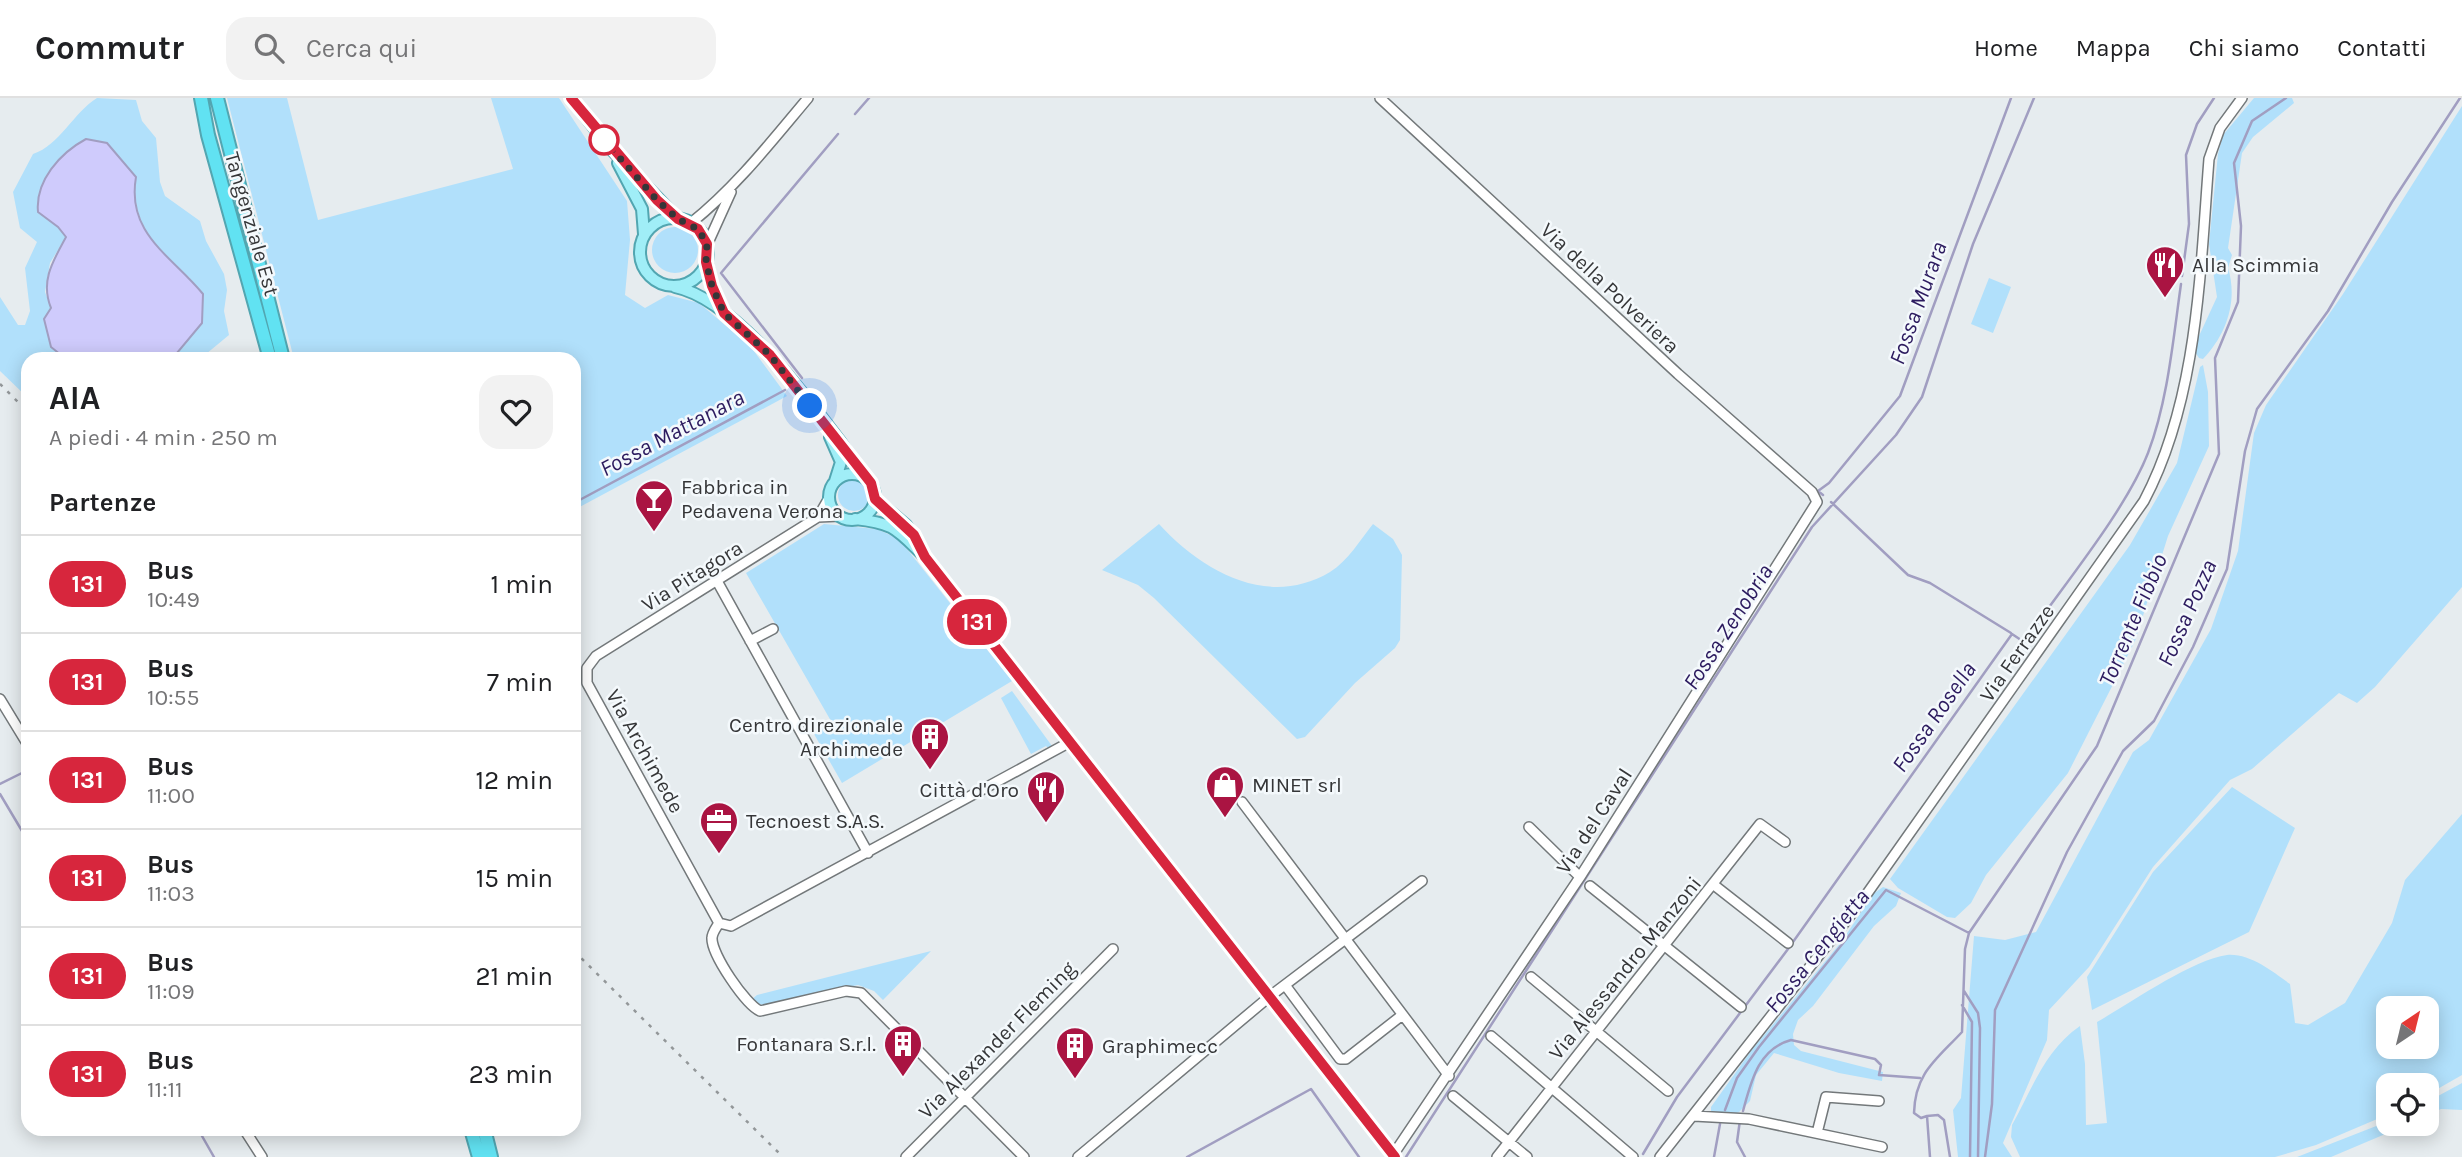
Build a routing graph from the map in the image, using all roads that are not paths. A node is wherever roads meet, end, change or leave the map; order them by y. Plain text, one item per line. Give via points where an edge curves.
1 (192, 98) edge
2 (201, 98) edge
3 (219, 98) edge
4 (571, 98) edge
5 (808, 98) edge
6 (1380, 98) edge
7 (2242, 98) edge
8 (208, 135) junction
9 (610, 148) junction
10 (734, 184) junction
11 (678, 219) junction
12 (691, 223) junction
13 (644, 234) junction
14 (707, 244) junction
15 (706, 262) junction
16 (675, 287) junction
17 (724, 313) junction
18 (268, 352) edge
19 (281, 352) edge
20 (823, 422) junction
21 (863, 476) junction
22 (834, 483) junction
23 (830, 498) junction
24 (875, 499) junction
25 (1817, 502) joint
26 (840, 516) junction
27 (818, 517) junction
28 (855, 519) junction
29 (925, 557) junction
30 (717, 581) junction
31 (773, 629) dead end
32 (750, 641) junction
33 (587, 668) joint
34 (0, 699) edge
35 (21, 734) edge
36 (1070, 742) junction
37 (1241, 802) dead end
38 (1529, 827) dead end
39 (1785, 842) dead end
40 (868, 853) junction
41 (1580, 877) junction
42 (1422, 881) dead end
43 (1714, 885) junction
44 (1590, 886) dead end
45 (719, 923) junction
46 (1345, 940) junction
47 (1788, 943) dead end
48 (1664, 946) junction
49 (1113, 949) dead end
50 (1531, 977) dead end
51 (1285, 985) junction
52 (1269, 997) junction
53 (1741, 1007) dead end
54 (1401, 1016) junction
55 (1596, 1031) junction
56 (1491, 1037) dead end
57 (1449, 1076) junction
58 (1551, 1088) junction
59 (1668, 1091) dead end
60 (966, 1095) junction
61 (1453, 1096) dead end
62 (1880, 1101) dead end
63 (1694, 1116) junction
64 (1816, 1133) junction
65 (248, 1136) edge
66 (473, 1136) edge
67 (486, 1136) edge
68 (1509, 1142) junction
69 (1882, 1147) dead end
70 (1394, 1156) edge
71 (262, 1157) edge
72 (479, 1157) edge
73 (491, 1157) edge
74 (906, 1157) edge
75 (1024, 1157) edge
76 (1078, 1157) edge
77 (1497, 1157) edge
78 (1527, 1157) edge
79 (1633, 1157) edge
80 (1660, 1157) edge

1 - 8 highway
2 - 8 highway, Tangenziale Est
3 - 19 highway, Tangenziale Est
4 - 9 main road
5 - 10 street
6 - 25 street, Via della Polveriera via 1812,492
7 - 63 street, Via Ferrazze via 2220,128 2209,159 2186,376 2165,457 2144,502 1864,898
8 - 18 highway, Tangenziale Est
9 - 11 main road
9 - 13 main road via 642,209
10 - 12 street
10 - 14 street
11 - 12 main road
11 - 13 main road via 659,222
12 - 14 main road
13 - 16 main road via 639,254 642,265 655,281
14 - 15 main road
15 - 16 main road via 698,277
15 - 17 main road
16 - 17 main road via 701,295
17 - 20 main road via 770,355
20 - 21 main road
20 - 22 main road via 841,462
21 - 22 main road via 844,475
21 - 24 main road via 871,483
22 - 23 main road
23 - 26 main road
23 - 27 street, Via Pitagora
24 - 28 main road via 866,515
24 - 29 main road via 914,535
25 - 41 street, Via del Caval
26 - 27 street, Via Pitagora
26 - 28 main road
27 - 30 street, Via Pitagora
28 - 29 main road via 885,523 898,530
29 - 36 main road
30 - 32 street
30 - 33 street, Via Pitagora via 596,656
31 - 32 street
32 - 40 street
33 - 45 street, Via Archimede via 587,683
34 - 35 street
36 - 40 street
36 - 52 main road
37 - 46 street
38 - 41 street
39 - 43 street, Via Alessandro Manzoni via 1760,824
40 - 45 street via 732,926
41 - 57 street, Via del Caval
42 - 46 street
43 - 47 street
43 - 48 street, Via Alessandro Manzoni
44 - 48 street
45 - 60 street via 713,934 714,946 744,1000 754,1008 771,1009 846,991 861,993
46 - 51 street
46 - 54 street
48 - 53 street
48 - 55 street, Via Alessandro Manzoni
49 - 60 street, Via Alexander Fleming
50 - 55 street
51 - 52 street
51 - 54 street via 1340,1059
52 - 70 main road
52 - 76 street
54 - 57 street
55 - 58 street, Via Alessandro Manzoni
55 - 59 street
56 - 58 street
57 - 70 street, Via del Caval
58 - 68 street, Via Alessandro Manzoni
58 - 79 street
60 - 74 street, Via Alexander Fleming
60 - 75 street
61 - 68 street
62 - 64 street via 1826,1097
63 - 64 street via 1749,1119
63 - 80 street, Via Ferrazze
64 - 69 street
65 - 71 street
66 - 72 highway
67 - 73 highway
68 - 77 street, Via Alessandro Manzoni
68 - 78 street

